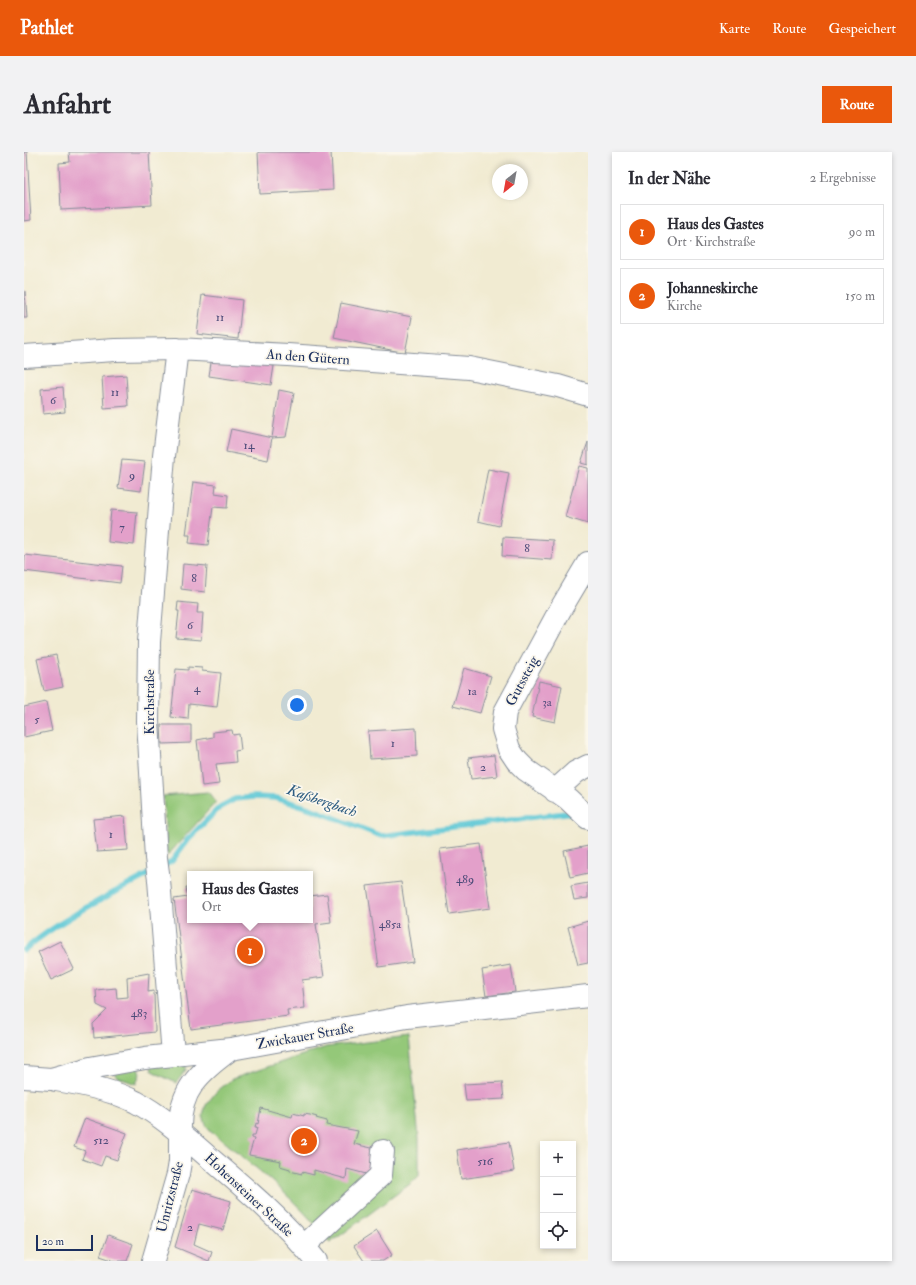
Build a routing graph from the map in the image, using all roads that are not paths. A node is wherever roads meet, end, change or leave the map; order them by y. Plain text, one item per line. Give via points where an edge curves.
1 (177, 349) junction
2 (24, 356) edge
3 (588, 395) edge
4 (588, 563) edge
5 (588, 766) edge
6 (562, 795) junction
7 (588, 818) edge
8 (588, 996) edge
9 (231, 1049) junction
10 (173, 1055) junction
11 (24, 1077) edge
12 (51, 1079) junction
13 (180, 1133) junction
14 (383, 1151) dead end
15 (310, 1254) edge
16 (153, 1261) edge

1 - 2 street, An den Gütern
1 - 3 street, An den Gütern via 469,368 558,386
1 - 10 street, Kirchstraße via 164,456 149,642 148,721 156,858
4 - 6 street, Gutssteig via 505,712 503,729 510,749 526,770
5 - 6 street via 576,772
6 - 7 street, Gutssteig
8 - 9 street, Zwickauer Straße via 407,1018
9 - 10 street, Zwickauer Straße
9 - 13 street via 205,1070 186,1094 180,1113
10 - 12 street, Zwickauer Straße via 90,1068
11 - 12 street, Zwickauer Straße
12 - 13 street, Hohensteiner Straße via 80,1084 126,1098 152,1112
13 - 15 street, Hohensteiner Straße via 239,1183
13 - 16 street, Unritzstraße via 178,1174
14 - 15 street via 381,1175

